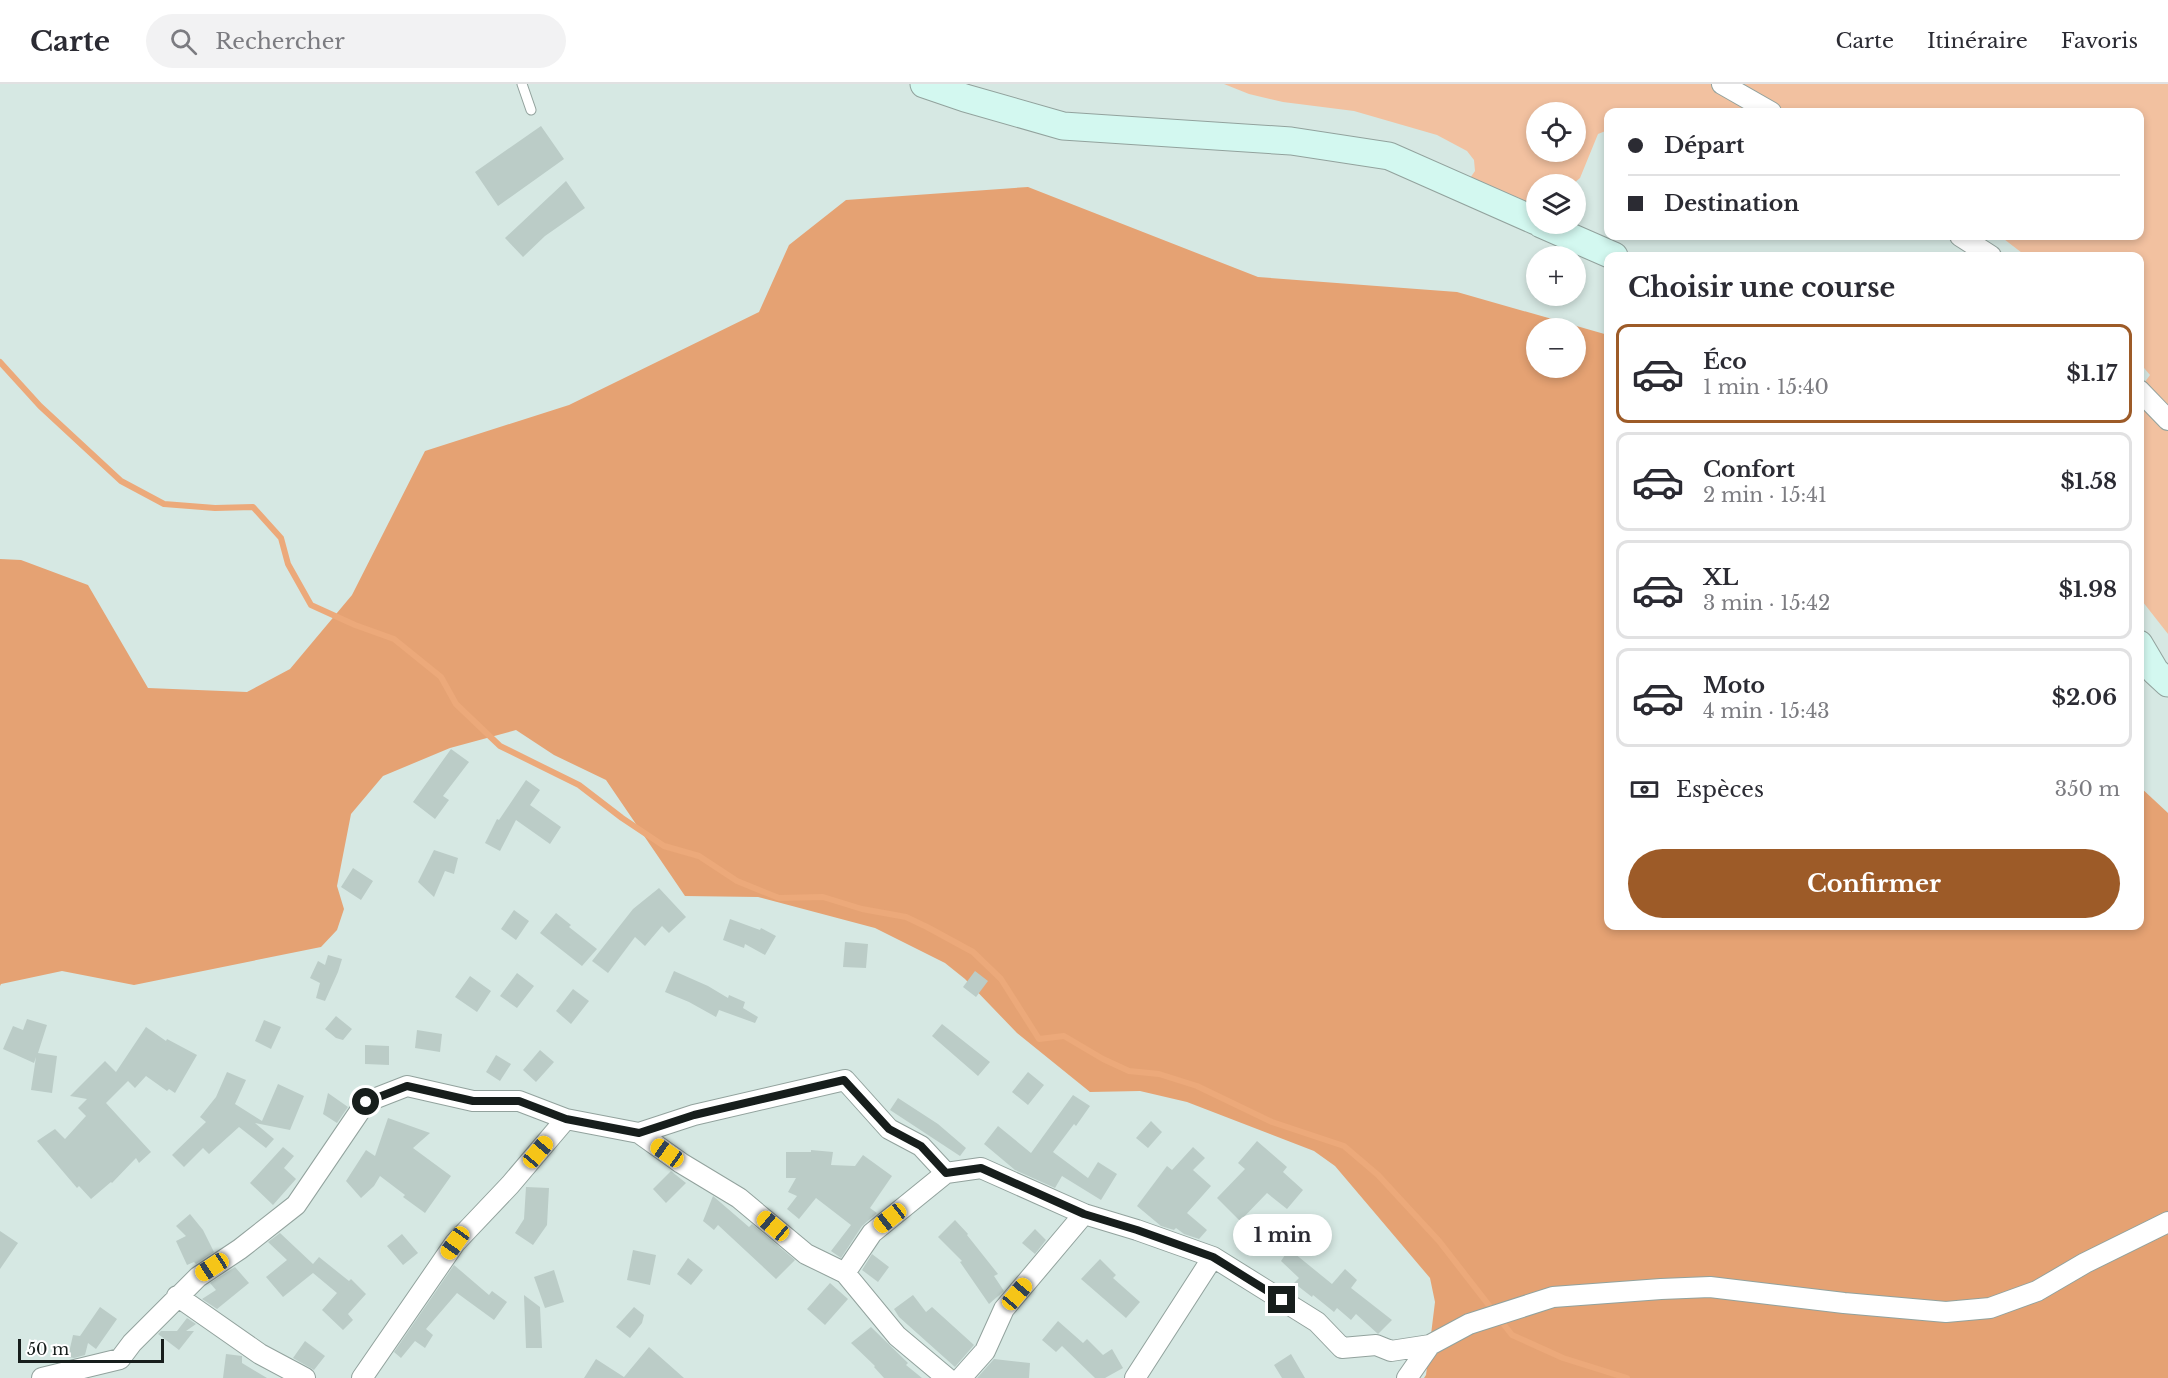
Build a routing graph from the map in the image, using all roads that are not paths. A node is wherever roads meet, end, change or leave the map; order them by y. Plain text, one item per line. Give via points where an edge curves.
1 (522, 84) edge
2 (924, 84) edge
3 (1722, 84) edge
4 (1763, 108) edge
5 (531, 110) dead end
6 (1526, 217) edge
7 (1564, 234) edge
8 (1966, 240) edge
9 (1605, 252) edge
10 (1985, 252) edge
11 (2144, 395) edge
12 (2168, 420) edge
13 (2144, 652) edge
14 (2168, 683) edge
15 (566, 1119) junction
16 (639, 1133) junction
17 (946, 1173) junction
18 (1084, 1214) junction
19 (2168, 1222) edge
20 (1213, 1257) junction
21 (845, 1273) junction
22 (177, 1296) junction
23 (1430, 1345) junction
24 (42, 1378) edge
25 (305, 1378) edge
26 (362, 1378) edge
27 (947, 1378) edge
28 (961, 1378) edge
29 (1135, 1378) edge
30 (1407, 1378) edge

1 - 5 lane
2 - 6 street via 1063,126 1292,141 1389,156
3 - 4 street
7 - 9 street
8 - 10 street
11 - 12 street
13 - 14 street
15 - 16 street
15 - 22 street via 519,1101 473,1101 407,1086 366,1102 296,1204
15 - 26 street via 455,1243
16 - 17 street via 694,1115 844,1080 889,1129 921,1146
16 - 21 street via 740,1198 806,1254
17 - 18 street via 981,1168
17 - 21 street via 872,1233
18 - 20 street
18 - 28 street via 1004,1310 985,1351
19 - 23 street via 2037,1291 1990,1308 1946,1312 1710,1287 1601,1292 1553,1297 1509,1310 1469,1324
20 - 23 street via 1317,1322 1342,1348 1376,1345 1391,1351
20 - 29 street
21 - 27 street via 897,1336
22 - 24 street via 120,1359
22 - 25 street via 260,1353
23 - 30 street

